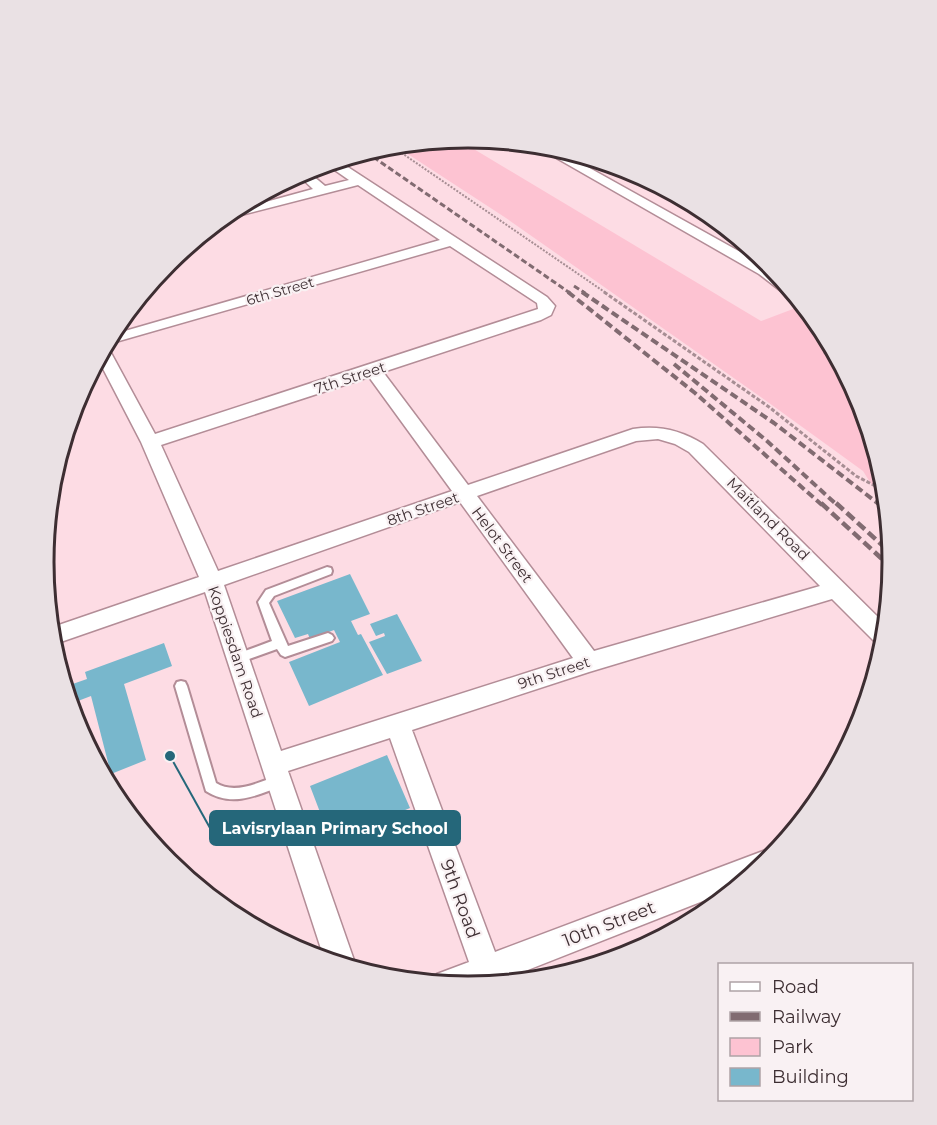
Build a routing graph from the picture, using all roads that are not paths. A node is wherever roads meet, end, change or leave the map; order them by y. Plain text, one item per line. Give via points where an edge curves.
1 (566, 160) edge
2 (340, 168) edge
3 (311, 180) edge
4 (359, 181) junction
5 (323, 191) junction
6 (251, 210) edge
7 (452, 241) junction
8 (764, 271) edge
9 (121, 337) edge
10 (107, 361) edge
11 (374, 370) junction
12 (633, 435) joint
13 (150, 442) junction
14 (464, 494) junction
15 (327, 572) dead end
16 (212, 582) junction
17 (837, 589) junction
18 (877, 630) edge
19 (61, 634) edge
20 (328, 638) dead end
21 (279, 643) junction
22 (238, 658) junction
23 (589, 662) junction
24 (182, 686) dead end
25 (397, 724) junction
26 (276, 773) junction
27 (745, 871) edge
28 (338, 956) edge
29 (487, 971) junction
30 (472, 977) edge

1 - 8 street
2 - 4 street
3 - 5 street
4 - 5 street
4 - 7 street
5 - 6 street
7 - 9 street, 6th Street
7 - 11 street, 7th Street via 542,300 547,309 540,316
10 - 13 street, Koppiesdam Road
11 - 13 street, 7th Street
11 - 14 street, Helot Street
12 - 14 street, 8th Street
12 - 17 street, Maitland Road via 669,434 696,447
13 - 16 street, Koppiesdam Road
14 - 16 street, 8th Street
14 - 23 street, Helot Street
15 - 21 lane via 264,598
16 - 19 street, 8th Street
16 - 22 street, Koppiesdam Road
17 - 18 street, Maitland Road
17 - 23 street, 9th Street
20 - 21 lane via 288,653
21 - 22 lane
22 - 26 street, Koppiesdam Road
23 - 25 street, 9th Street
24 - 26 lane via 211,787 232,795
25 - 26 street, 9th Street
25 - 29 street, 9th Road
26 - 28 street, Koppiesdam Road
27 - 29 street, 10th Street
29 - 30 street, 10th Street

